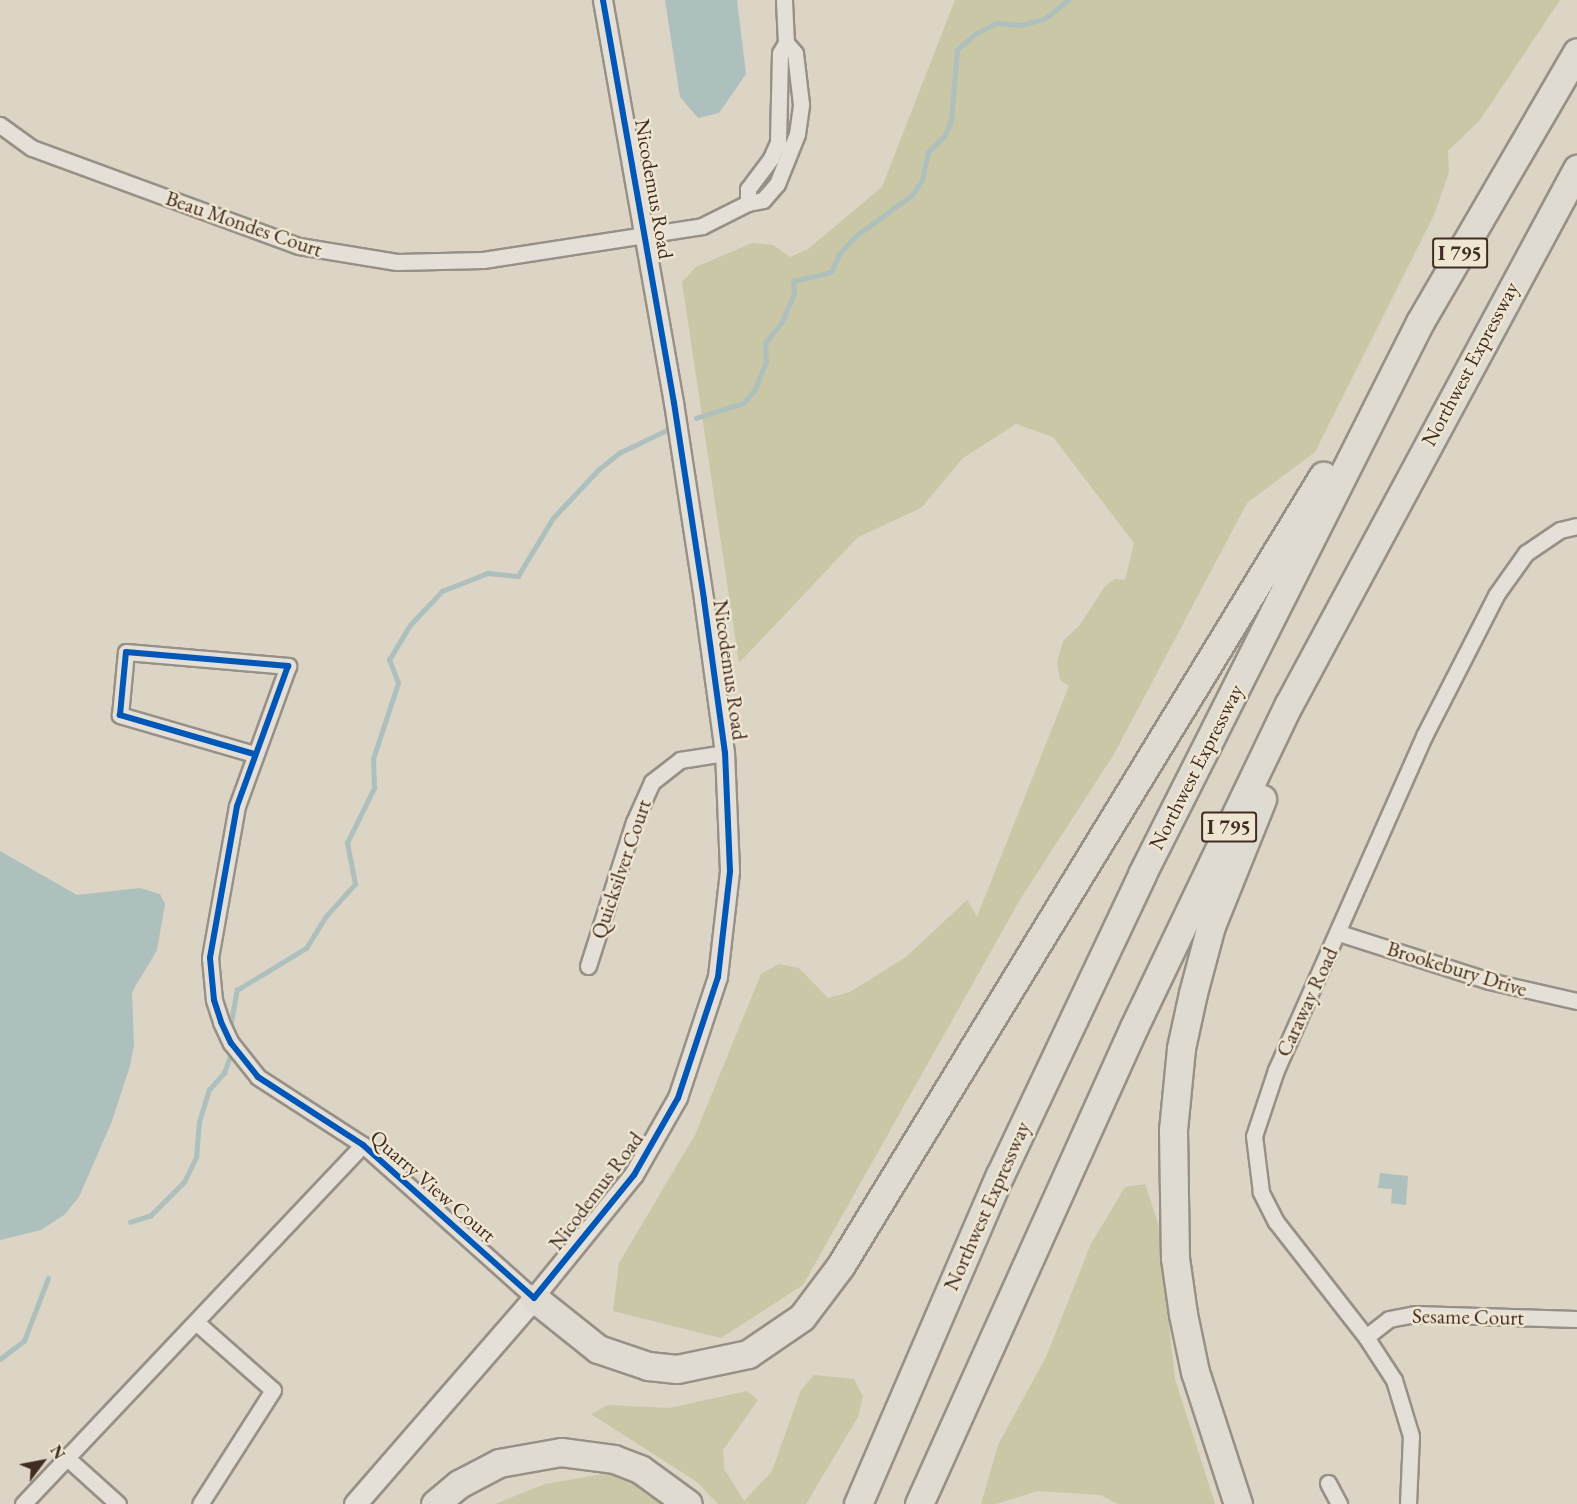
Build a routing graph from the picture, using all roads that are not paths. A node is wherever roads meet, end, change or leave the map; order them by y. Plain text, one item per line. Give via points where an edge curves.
1 (603, 0) edge
2 (784, 0) edge
3 (786, 43) junction
4 (1577, 52) edge
5 (0, 125) edge
6 (1577, 169) edge
7 (748, 203) junction
8 (646, 237) junction
9 (1420, 322) junction
10 (1577, 526) edge
11 (1363, 563) junction
12 (725, 753) junction
13 (254, 754) junction
14 (1339, 933) junction
15 (588, 966) dead end
16 (1577, 1001) edge
17 (363, 1145) junction
18 (534, 1298) junction
19 (1576, 1319) edge
20 (197, 1323) junction
21 (1366, 1337) junction
22 (66, 1457) junction
23 (1328, 1483) dead end
24 (23, 1504) edge
25 (118, 1504) edge
26 (200, 1504) edge
27 (355, 1504) edge
28 (435, 1504) edge
29 (688, 1504) edge
30 (858, 1504) edge
31 (919, 1504) edge
32 (1238, 1504) edge
33 (1339, 1504) edge
34 (1408, 1504) edge

1 - 8 street, Nicodemus Road
2 - 3 street
3 - 7 street via 780,53 778,142 748,189
3 - 7 street, Beau Mondes Court via 795,53 801,104 793,149 777,184 763,200
4 - 9 highway, Northwest Expressway / I 795
5 - 8 street, Beau Mondes Court via 32,148 256,232 334,254 397,262 461,262
6 - 11 highway, Northwest Expressway / I 795
7 - 8 street, Beau Mondes Court via 702,226
8 - 12 street, Nicodemus Road
9 - 18 highway via 841,1265 802,1317 748,1354 677,1369 648,1366 598,1349
9 - 30 highway, Northwest Expressway / I 795 via 1142,874 1000,1175
10 - 14 street, Caraway Road via 1560,530 1526,554 1496,596 1424,736
11 - 31 highway, Northwest Expressway / I 795 via 1189,910
11 - 32 highway via 1304,710 1233,866 1208,937 1181,1048 1173,1130 1175,1258 1195,1372
12 - 15 street, Quicksilver Court via 680,760 652,782 637,814
12 - 18 street, Nicodemus Road via 730,821 728,912 718,977 694,1057 678,1098 634,1175
13 - 13 street, Quarry View Court via 288,666 126,652 120,715
13 - 17 street, Quarry View Court via 237,806 210,957 214,1000 231,1043 272,1088
14 - 16 street, Brookebury Drive via 1489,981
14 - 21 street, Caraway Road via 1260,1111 1254,1136 1254,1162 1260,1192 1276,1222
17 - 18 street, Quarry View Court
17 - 20 street
18 - 27 main road, Nicodemus Road
19 - 21 street, Sesame Court via 1415,1314 1389,1319
20 - 22 street
20 - 26 street via 273,1390
21 - 34 street, Caraway Road via 1383,1360 1404,1406 1411,1436
22 - 24 street
22 - 25 street
23 - 33 street
28 - 29 highway via 459,1484 499,1463 561,1452 614,1459 640,1469

